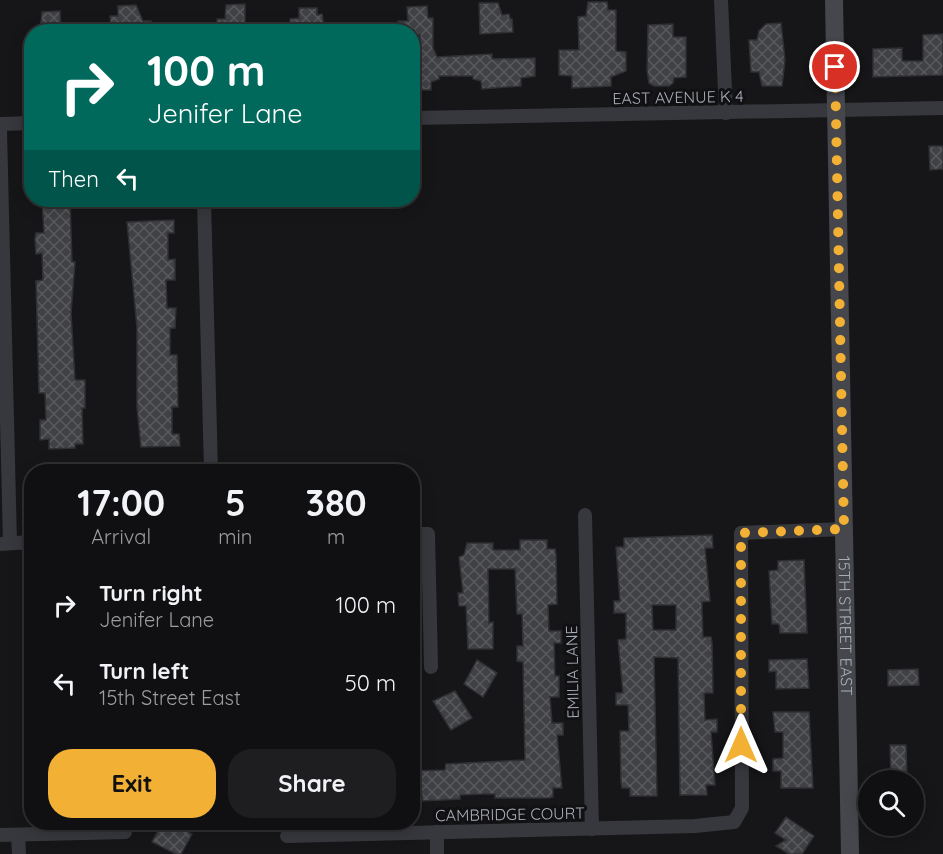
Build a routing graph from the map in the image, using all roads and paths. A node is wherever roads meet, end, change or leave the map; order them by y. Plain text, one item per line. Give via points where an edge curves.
1 (721, 0) edge
2 (834, 0) edge
3 (943, 108) edge
4 (836, 111) junction
5 (726, 113) junction
6 (420, 118) edge
7 (24, 123) edge
8 (0, 124) edge
9 (0, 131) edge
10 (204, 207) edge
11 (210, 464) edge
12 (585, 515) dead end
13 (844, 529) junction
14 (420, 534) edge
15 (24, 542) edge
16 (5, 543) edge
17 (430, 667) dead end
18 (592, 829) junction
19 (85, 830) edge
20 (437, 832) junction
21 (0, 835) edge
22 (18, 835) junction
23 (286, 836) dead end
24 (19, 854) edge
25 (437, 854) edge
26 (850, 854) edge

1 - 5 street
2 - 4 street, 15TH STREET EAST
3 - 4 street, EAST AVENUE K 4
4 - 5 street, EAST AVENUE K 4
4 - 13 street, 15TH STREET EAST
5 - 6 street, EAST AVENUE K 4
7 - 8 street
9 - 16 street
10 - 11 street
12 - 18 street, EMILIA LANE
13 - 18 street, CAMBRIDGE COURT via 741,533 742,808 734,822
13 - 26 street, 15TH STREET EAST
14 - 17 street via 428,534
15 - 16 street
18 - 20 street, CAMBRIDGE COURT
19 - 22 street
20 - 23 street, CAMBRIDGE COURT
20 - 25 street
21 - 22 street
22 - 24 street

